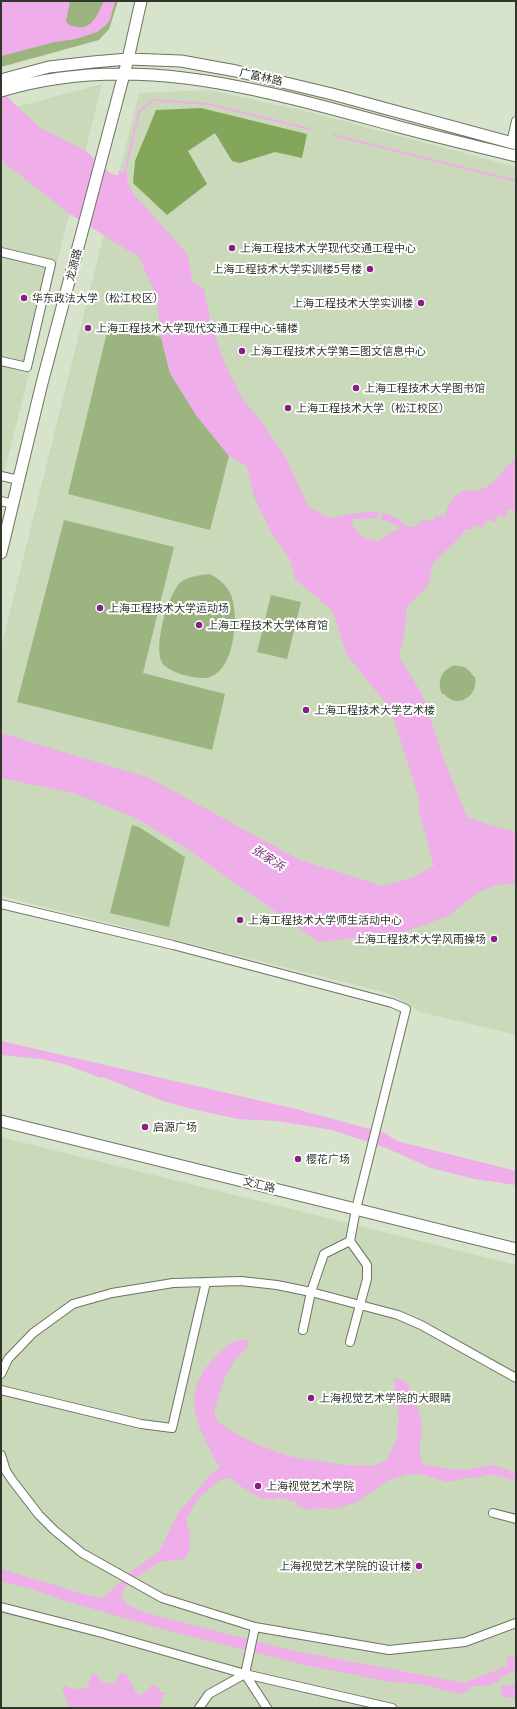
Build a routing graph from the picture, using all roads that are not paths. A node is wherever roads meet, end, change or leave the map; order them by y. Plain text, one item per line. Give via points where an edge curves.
1 (141, 1) edge
2 (128, 59) junction
3 (124, 74) junction
4 (1, 80) edge
5 (1, 91) edge
6 (516, 121) edge
7 (513, 143) edge
8 (516, 156) edge
9 (1, 252) edge
10 (1, 361) edge
11 (1, 476) edge
12 (19, 480) junction
13 (1, 502) edge
14 (13, 504) junction
15 (1, 553) edge
16 (1, 904) edge
17 (1, 1121) edge
18 (356, 1209) junction
19 (350, 1240) junction
20 (516, 1249) edge
21 (206, 1282) junction
22 (311, 1292) junction
23 (360, 1304) junction
24 (303, 1330) dead end
25 (350, 1342) dead end
26 (1, 1374) edge
27 (516, 1378) edge
28 (1, 1390) edge
29 (1, 1455) edge
30 (493, 1513) dead end
31 (516, 1519) edge
32 (1, 1607) edge
33 (516, 1623) edge
34 (255, 1629) junction
35 (245, 1674) junction
36 (199, 1708) edge
37 (267, 1708) edge
38 (392, 1708) edge

1 - 2 main road, 龙源路
2 - 3 main road, 龙源路
2 - 4 main road, 广富林路 via 49,67
2 - 7 main road, 广富林路 via 181,61 236,71
3 - 5 main road, 广富林路 via 62,77 26,83
3 - 8 main road, 广富林路 via 192,78 258,90
3 - 12 main road, 龙源路 via 42,383
6 - 7 street
9 - 10 street via 51,264 26,367
11 - 12 street
12 - 14 main road, 龙源路
13 - 14 street
14 - 15 main road, 龙源路
16 - 18 street via 174,945 392,1003 406,1009
17 - 18 main road, 文汇路
18 - 19 street
18 - 20 main road, 文汇路
19 - 22 street via 324,1254
19 - 23 street via 367,1265 367,1279
21 - 22 street via 241,1281
21 - 26 street via 173,1283 119,1292 73,1304 33,1333 8,1359
21 - 28 street via 172,1428 141,1424
22 - 23 street
22 - 24 street
23 - 25 street
23 - 27 street via 421,1325
29 - 34 street via 6,1470 39,1515 82,1553 162,1598
30 - 31 street
32 - 35 street
33 - 34 street via 465,1642 389,1650
34 - 35 street
35 - 36 street via 209,1694
35 - 37 street
35 - 38 street

